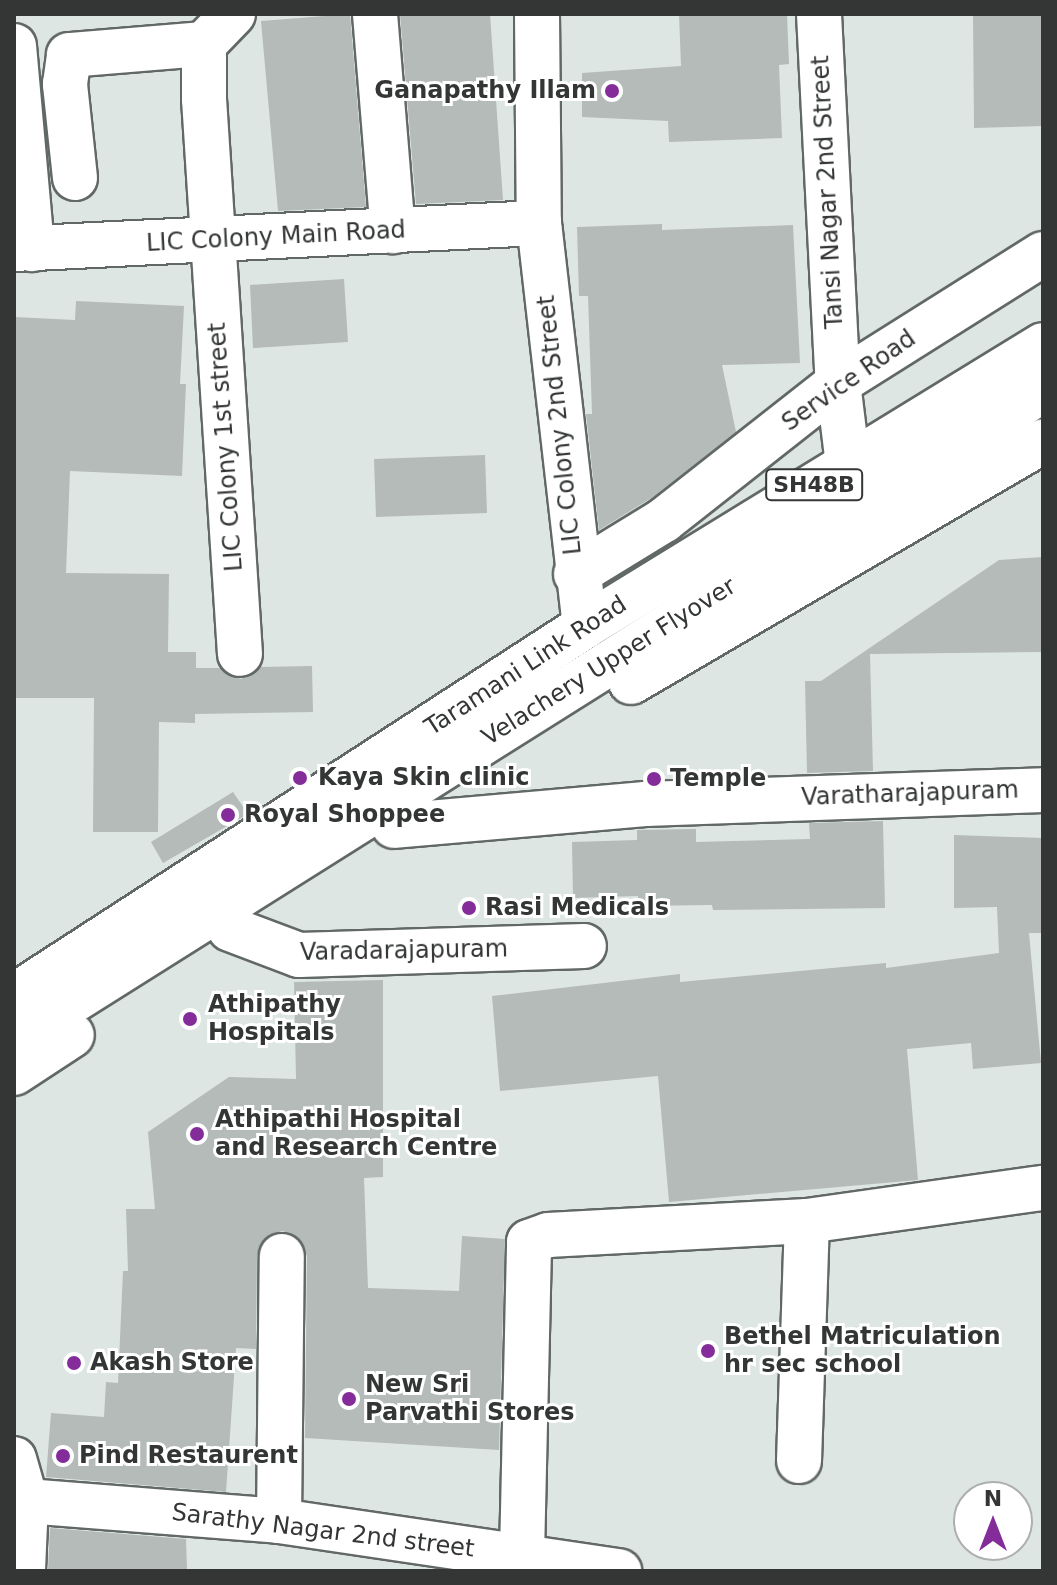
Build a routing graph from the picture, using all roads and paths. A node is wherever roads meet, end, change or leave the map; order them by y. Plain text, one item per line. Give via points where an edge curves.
1 (375, 14) edge
2 (537, 14) edge
3 (819, 14) edge
4 (218, 29) edge
5 (14, 46) edge
6 (75, 178) dead end
7 (539, 223) junction
8 (393, 231) junction
9 (213, 241) junction
10 (23, 249) edge
11 (1043, 254) edge
12 (1043, 345) edge
13 (838, 383) junction
14 (1043, 390) edge
15 (1043, 441) edge
16 (848, 465) junction
17 (576, 574) junction
18 (585, 626) junction
19 (240, 654) dead end
20 (1043, 790) edge
21 (394, 826) junction
22 (230, 929) junction
23 (584, 946) dead end
24 (14, 996) edge
25 (14, 1038) edge
26 (14, 1073) edge
27 (1026, 1189) edge
28 (807, 1221) junction
29 (282, 1256) dead end
30 (799, 1461) dead end
31 (18, 1479) edge
32 (279, 1521) junction
33 (522, 1555) junction
34 (23, 1571) edge
35 (619, 1571) edge

1 - 8 street
2 - 7 street, LIC Colony 2nd Street
3 - 13 street, Tansi Nagar 2nd Street
4 - 6 street via 69,55 65,84
4 - 9 street, LIC Colony 1st street
5 - 10 street
7 - 8 street, LIC Colony Main Road
7 - 17 street, LIC Colony 2nd Street
8 - 9 street, LIC Colony Main Road
9 - 10 street, LIC Colony Main Road
9 - 19 street, LIC Colony 1st street
11 - 13 street, Service Road
12 - 16 street, Taramani Link Road / SH48B
13 - 16 street, Tansi Nagar 2nd Street
13 - 17 street, Service Road via 664,520
14 - 25 street, Velachery Upper Flyover
15 - 21 street
16 - 18 street, Taramani Link Road / SH48B
17 - 18 street, LIC Colony 2nd Street
18 - 24 street, Taramani Link Road / SH48B
20 - 21 street, Varatharajapuram via 646,804
21 - 22 street
22 - 23 street, Varadarajapuram via 284,952 315,956
22 - 26 street
27 - 28 street
28 - 30 street
28 - 33 street via 548,1235 529,1242
29 - 32 street
31 - 32 street, Sarathy Nagar 2nd street
31 - 34 street
32 - 33 street, Sarathy Nagar 2nd street
33 - 35 street, Sarathy Nagar 2nd street

